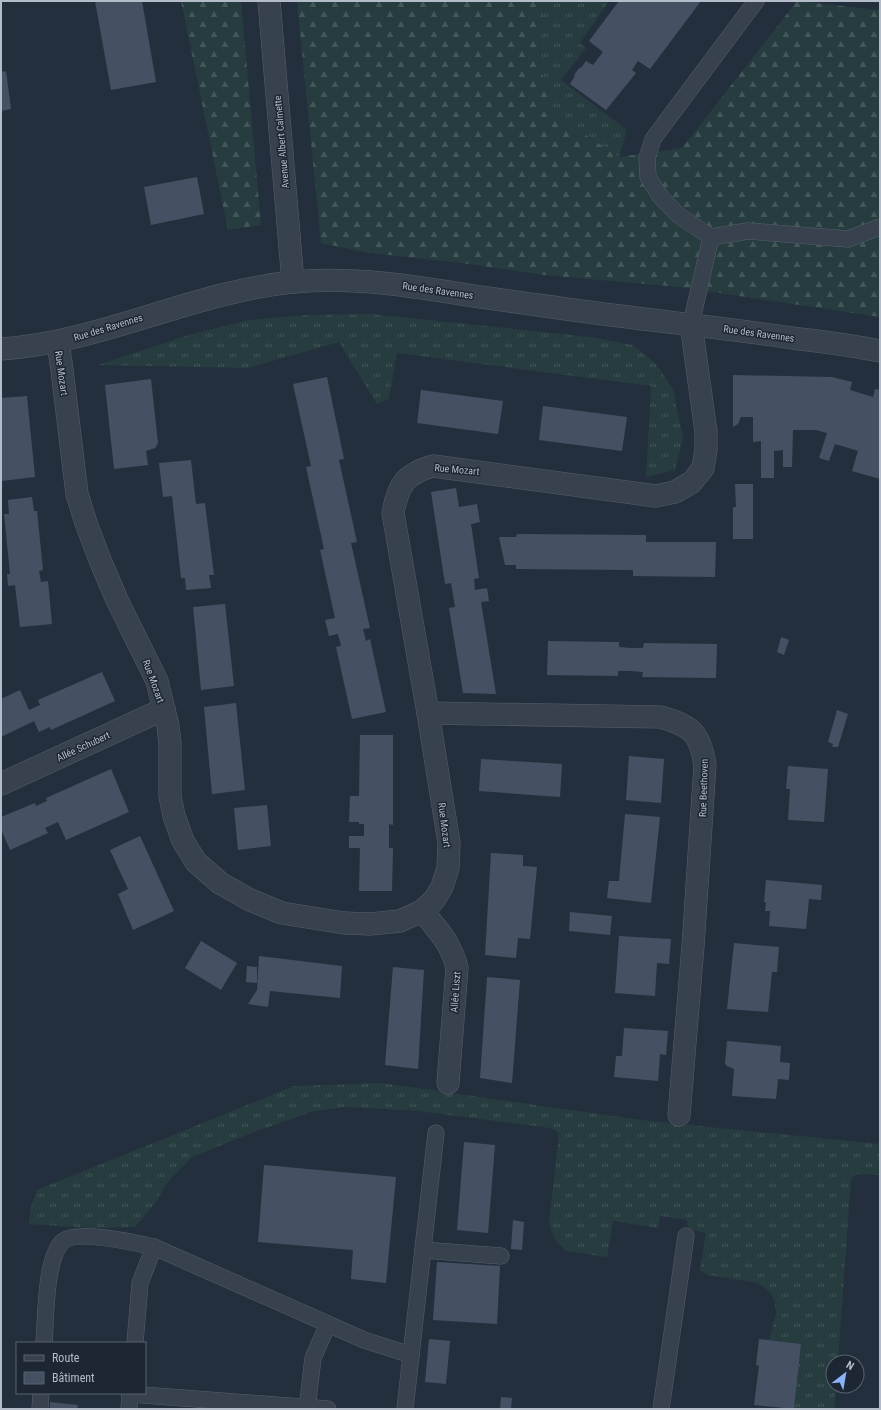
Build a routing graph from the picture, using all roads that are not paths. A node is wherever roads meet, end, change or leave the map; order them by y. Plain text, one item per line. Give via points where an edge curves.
1 (270, 1) edge
2 (756, 1) edge
3 (880, 226) edge
4 (711, 237) junction
5 (293, 282) junction
6 (691, 324) junction
7 (58, 342) junction
8 (1, 349) edge
9 (880, 351) edge
10 (164, 709) junction
11 (428, 713) junction
12 (1, 784) edge
13 (422, 911) junction
14 (448, 1083) dead end
15 (679, 1115) dead end
16 (436, 1133) dead end
17 (686, 1236) dead end
18 (154, 1247) junction
19 (423, 1250) junction
20 (501, 1256) dead end
21 (328, 1324) junction
22 (44, 1342) edge
23 (134, 1342) edge
24 (411, 1355) junction
25 (41, 1394) edge
26 (130, 1399) edge
27 (307, 1408) edge
28 (40, 1409) edge
29 (328, 1409) edge
30 (405, 1409) edge
31 (661, 1409) edge

1 - 5 street, Avenue Albert Calmette
2 - 4 lane via 653,139 647,158 648,177 660,196 678,214
3 - 4 lane via 848,238 748,231
4 - 6 lane
5 - 6 street, Rue des Ravennes via 360,281 400,285
5 - 7 street, Rue des Ravennes via 192,302
6 - 9 street, Rue des Ravennes
6 - 11 street, Rue Mozart via 706,432 706,450 703,468 692,482 675,492 656,496 434,466 419,470 405,480 396,496 393,513
7 - 8 street, Rue des Ravennes
7 - 10 street, Rue Mozart via 76,487 86,523 117,600 157,681
10 - 12 street, Allée Schubert
10 - 13 street, Rue Mozart via 170,744 170,796 174,816 183,841 196,862 220,882 250,900 282,913 321,920 370,924 400,921
11 - 13 street, Rue Mozart via 449,843 448,868 442,887 434,900
11 - 15 street, Rue Beethoven via 661,717 681,723 696,735 703,748 705,764
13 - 14 street, Allée Liszt via 446,939 457,968
16 - 19 lane
17 - 31 lane
18 - 21 lane
18 - 22 lane via 124,1240 76,1236 62,1241 49,1270
18 - 23 lane via 140,1283
19 - 20 lane
19 - 24 lane
21 - 24 lane via 364,1340
21 - 27 lane via 313,1358
24 - 30 lane
25 - 28 lane
26 - 27 lane
27 - 29 lane

